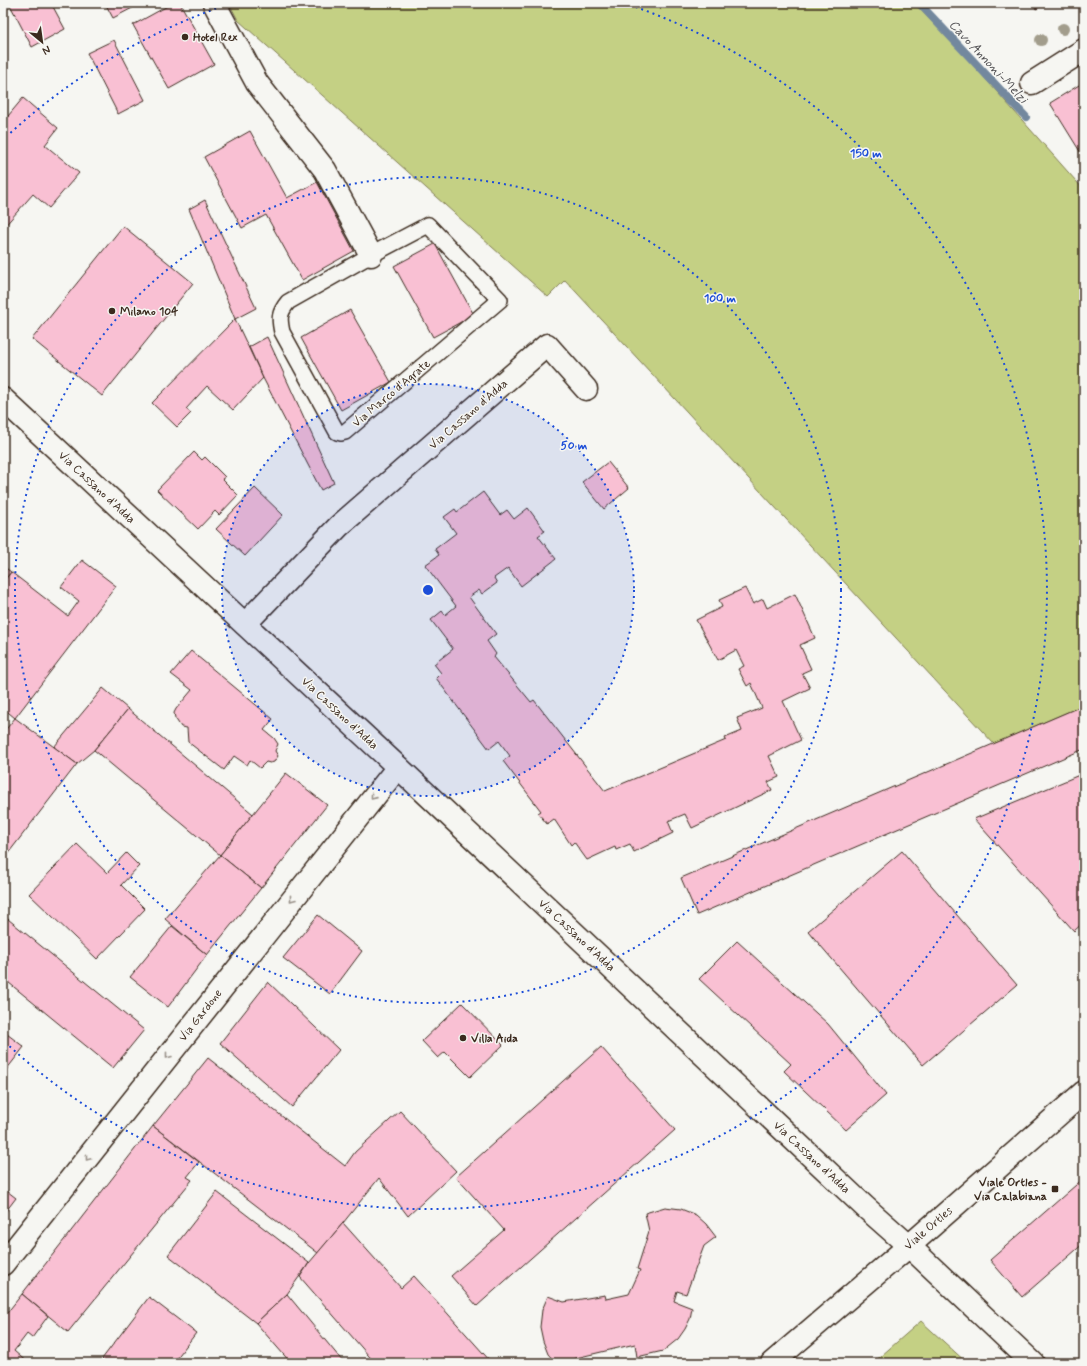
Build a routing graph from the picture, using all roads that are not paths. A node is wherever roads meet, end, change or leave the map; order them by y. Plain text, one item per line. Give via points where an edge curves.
1 (214, 3) edge
2 (1084, 50) edge
3 (1032, 83) dead end
4 (371, 255) junction
5 (586, 389) dead end
6 (3, 399) edge
7 (245, 624) junction
8 (398, 767) junction
9 (1084, 1092) edge
10 (909, 1246) junction
11 (3, 1264) edge
12 (772, 1363) edge
13 (1033, 1363) edge

1 - 4 street via 258,83 324,170
2 - 3 street
4 - 4 lane, Via Marco d'Agrate via 288,302 279,321 282,332 334,429 341,433 500,300 428,225
5 - 7 street, Via Cassano d'Adda via 547,345 339,526
6 - 7 street, Via Cassano d'Adda
7 - 8 street, Via Cassano d'Adda
8 - 10 street, Via Cassano d'Adda
8 -> 11 street, Via Gardone
9 - 10 street, Viale Ortles
10 - 12 street, Viale Ortles
10 - 13 street, Via Cassano d'Adda

